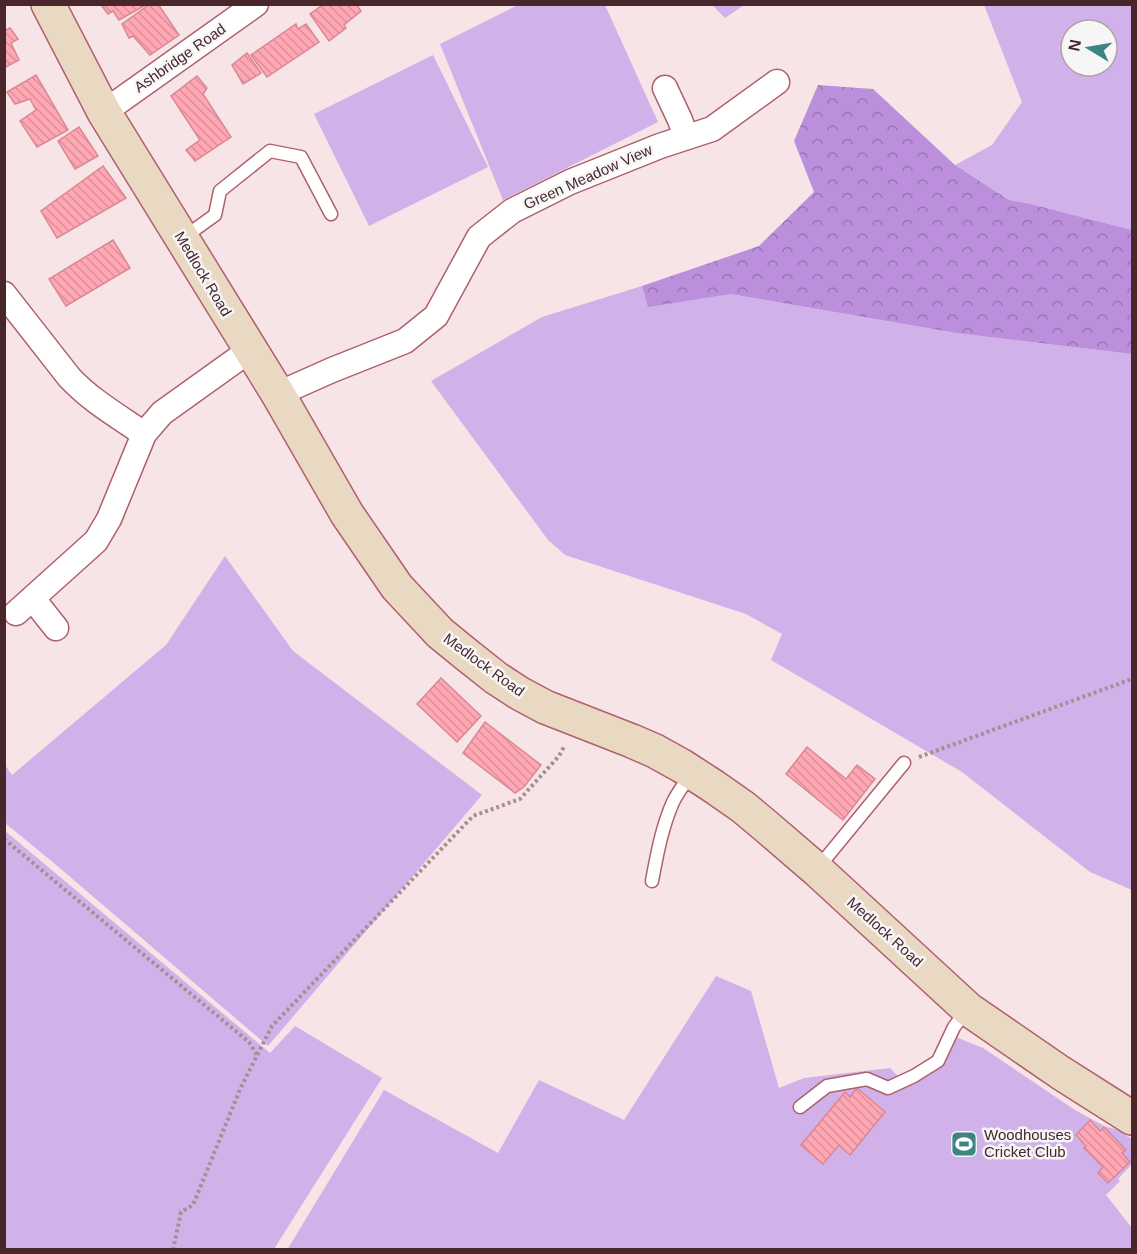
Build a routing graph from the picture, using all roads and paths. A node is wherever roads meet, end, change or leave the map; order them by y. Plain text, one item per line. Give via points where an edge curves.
1 (48, 4) edge
2 (256, 4) edge
3 (777, 82) dead end
4 (665, 88) dead end
5 (105, 112) junction
6 (686, 137) junction
7 (331, 214) dead end
8 (182, 239) junction
9 (4, 294) edge
10 (250, 350) junction
11 (278, 394) junction
12 (144, 434) junction
13 (56, 628) dead end
14 (1132, 679) edge
15 (580, 721) junction
16 (904, 763) joint
17 (692, 773) junction
18 (4, 839) edge
19 (816, 870) junction
20 (652, 881) dead end
21 (968, 1009) junction
22 (257, 1054) junction
23 (800, 1107) dead end
24 (1132, 1118) edge
25 (173, 1250) edge

1 - 5 street, Medlock Road
2 - 5 street, Ashbridge Road
3 - 6 street, Green Meadow View via 712,129
4 - 6 street
5 - 8 street, Medlock Road
6 - 11 street, Green Meadow View via 570,182 512,212 479,237 436,316 405,341
7 - 8 lane via 301,157 270,151 220,191 215,215
8 - 10 street, Medlock Road
9 - 12 street via 78,387
10 - 11 street, Medlock Road
10 - 12 street via 162,413
11 - 15 street, Medlock Road via 348,514 418,611 496,678 545,707
12 - 13 street via 96,541 24,606
14 - 16 path
15 - 17 street, Medlock Road via 639,744
15 - 22 path via 559,756 520,799 472,816 272,1026
16 - 19 lane
17 - 19 street, Medlock Road via 743,807
17 - 20 lane via 668,815
18 - 22 path via 249,1042
19 - 21 street, Medlock Road
21 - 23 lane via 954,1027 938,1061 914,1076 888,1088 867,1079 827,1086
21 - 24 street, Medlock Road
22 - 25 path via 193,1205 181,1212

